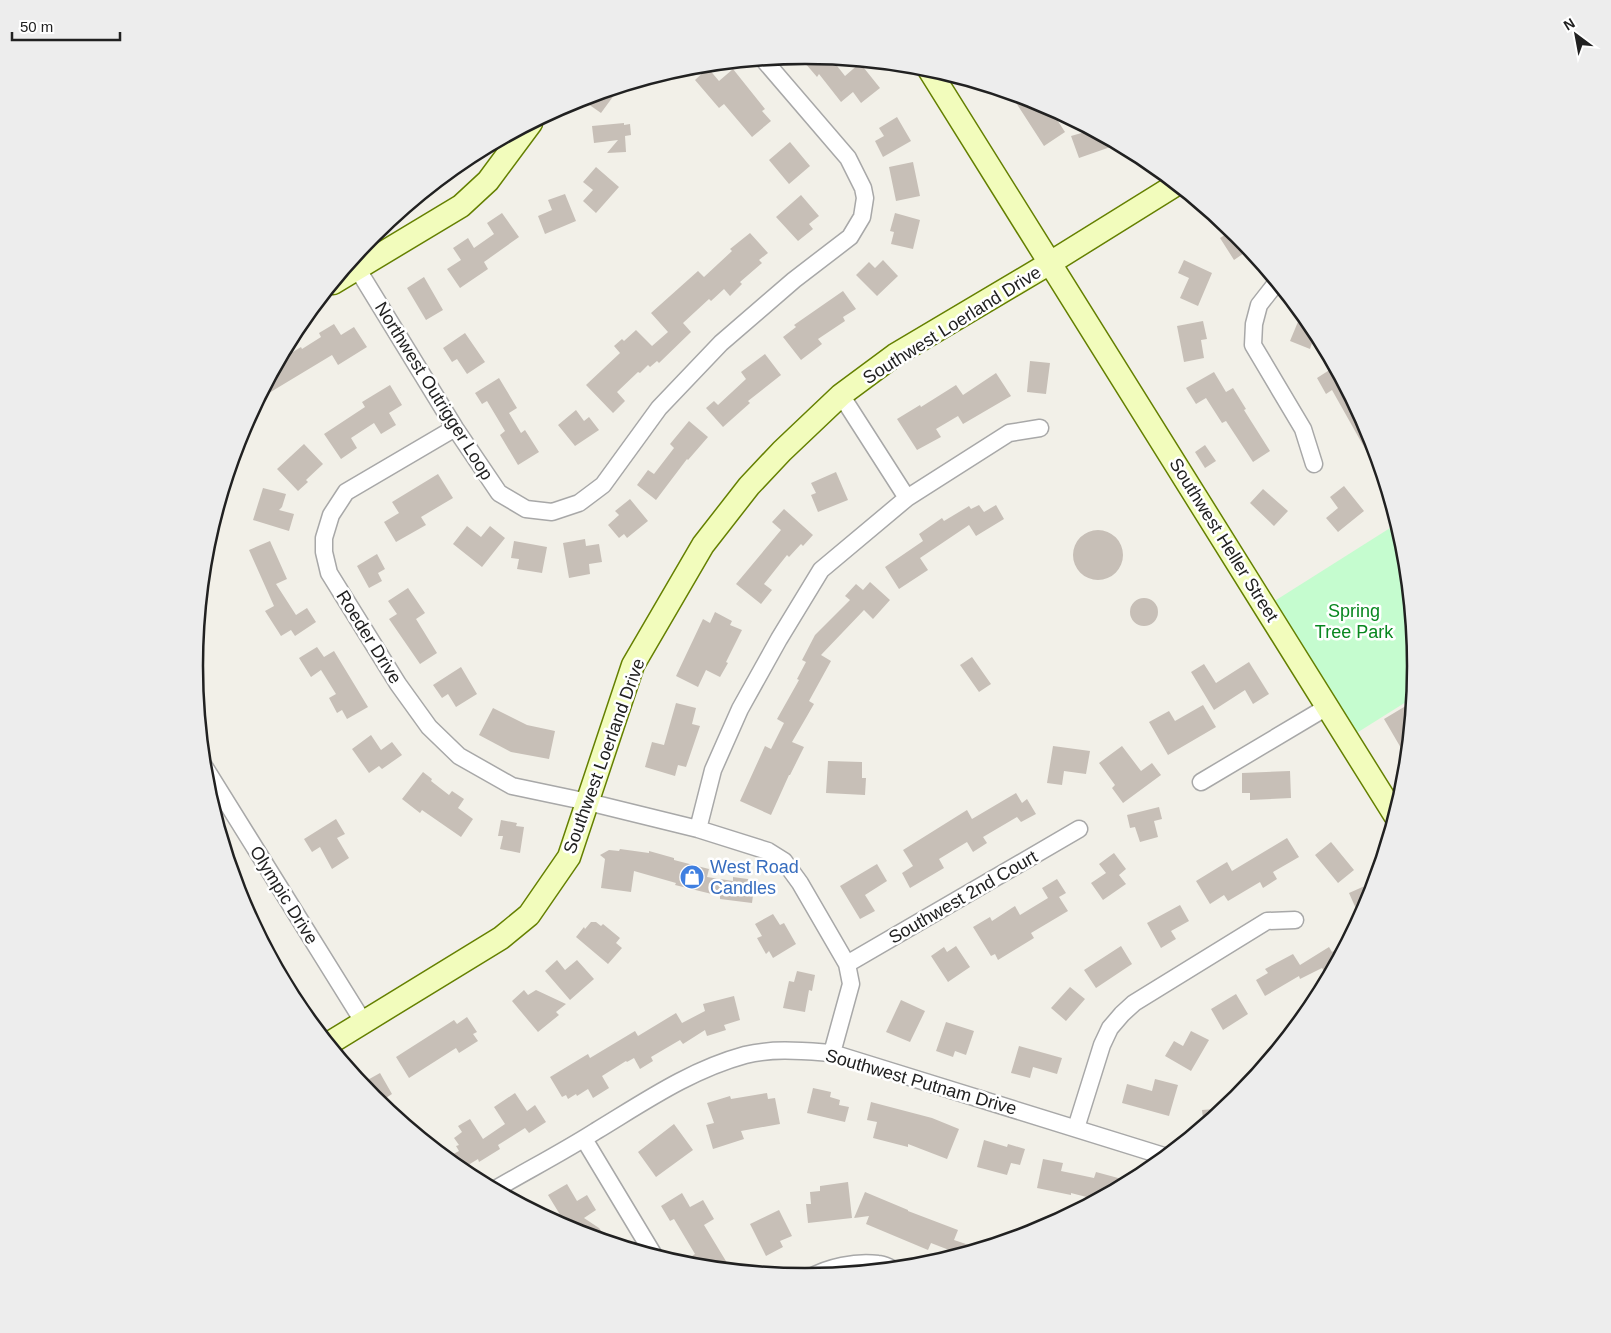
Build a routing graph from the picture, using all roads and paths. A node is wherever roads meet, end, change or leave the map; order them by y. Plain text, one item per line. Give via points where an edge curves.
1 (768, 65) edge
2 (934, 78) edge
3 (523, 135) edge
4 (1171, 188) edge
5 (359, 261) edge
6 (1050, 263) junction
7 (355, 266) edge
8 (1274, 287) edge
9 (841, 395) junction
10 (455, 428) junction
11 (1040, 428) dead end
12 (1314, 464) dead end
13 (907, 498) junction
14 (1326, 706) junction
15 (214, 781) edge
16 (1201, 782) dead end
17 (588, 802) junction
18 (1391, 809) edge
19 (698, 829) junction
20 (1078, 829) dead end
21 (1295, 920) dead end
22 (847, 964) junction
23 (364, 1023) junction
24 (333, 1041) edge
25 (832, 1053) junction
26 (1076, 1128) junction
27 (584, 1139) junction
28 (1159, 1154) edge
29 (501, 1186) edge
30 (650, 1249) edge
31 (880, 1264) edge
32 (834, 1268) edge

1 - 10 street, Northwest Outrigger Loop via 848,158 856,172 865,198 862,217 850,237 721,343 659,408 603,485 580,503 552,512 526,509 499,493
2 - 6 street, Southwest Heller Street
3 - 5 street via 488,181 461,206
4 - 6 street, Southwest Loerland Drive
6 - 9 street, Southwest Loerland Drive via 895,355
6 - 14 street, Southwest Heller Street
7 - 10 street, Northwest Outrigger Loop
8 - 12 street via 1259,305 1253,345 1303,429
9 - 13 street
9 - 17 street, Southwest Loerland Drive via 749,486 703,545 633,665
10 - 17 street, Roeder Drive via 346,492 331,515 324,538 329,572 398,684 429,727 459,756 512,786
11 - 13 street via 1009,433
13 - 19 street via 822,570 740,709 713,770
14 - 16 street
14 - 18 street, Southwest Heller Street
15 - 23 street, Olympic Drive
17 - 19 street, Roeder Drive
17 - 23 street, Southwest Loerland Drive via 569,857 529,915 501,938
19 - 22 street, Roeder Drive via 768,851 784,861
20 - 22 street, Southwest 2nd Court
21 - 26 street via 1267,921 1134,1003 1122,1014 1102,1045
22 - 25 street via 851,984
23 - 24 street, Southwest Loerland Drive
25 - 26 street, Southwest Putnam Drive
25 - 27 street, Southwest Putnam Drive via 774,1050 709,1066 676,1082
26 - 28 street, Southwest Putnam Drive
27 - 29 street, Southwest Putnam Drive
27 - 30 street
31 - 32 street via 853,1264

